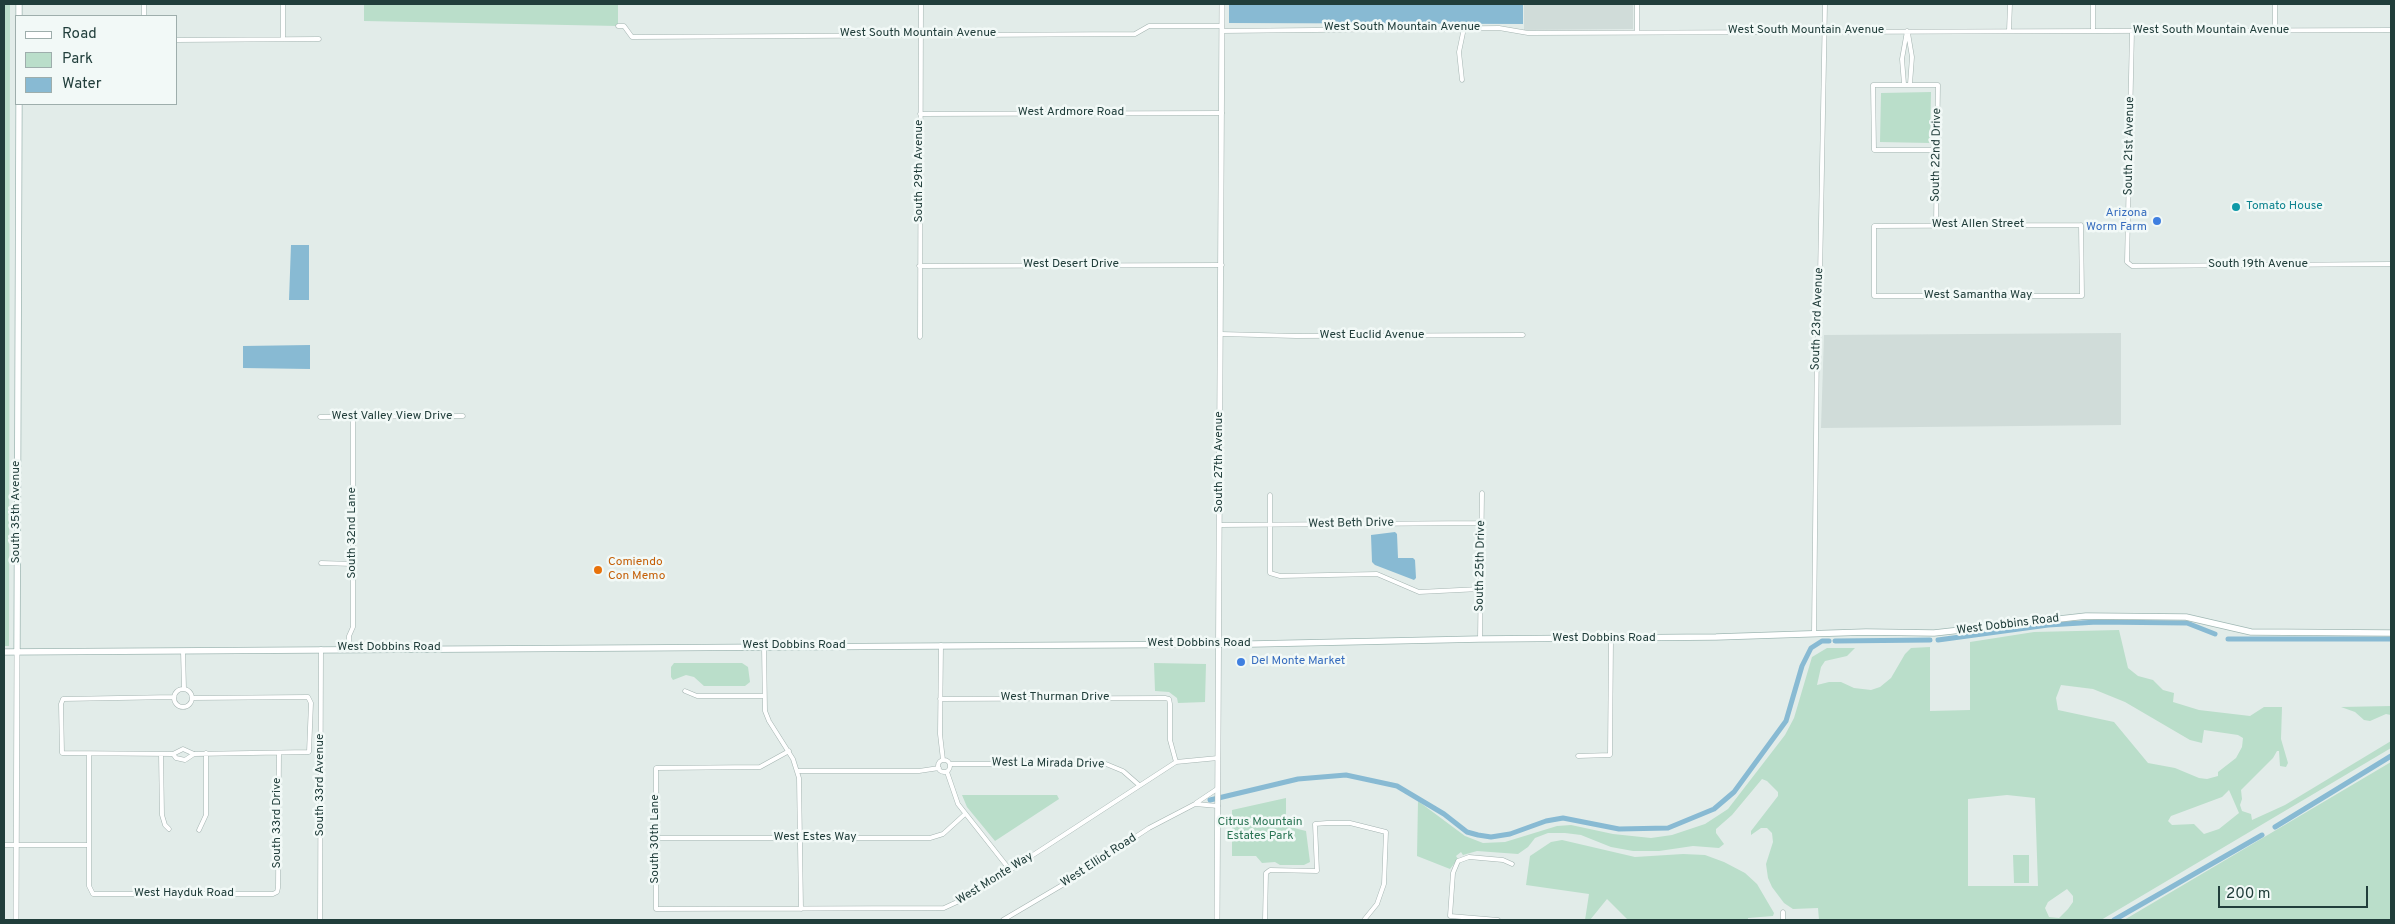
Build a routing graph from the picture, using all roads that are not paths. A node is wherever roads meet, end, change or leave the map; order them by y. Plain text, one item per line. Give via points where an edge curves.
1 (283, 4) edge
2 (921, 4) edge
3 (1222, 4) edge
4 (1637, 4) edge
5 (1825, 4) edge
6 (2010, 4) edge
7 (2093, 4) edge
8 (2275, 4) edge
9 (618, 26) dead end
10 (1222, 28) junction
11 (1464, 28) junction
12 (1825, 30) junction
13 (2391, 30) edge
14 (1907, 31) junction
15 (2010, 31) junction
16 (2093, 31) junction
17 (2275, 31) junction
18 (1637, 32) junction
19 (2132, 32) junction
20 (921, 33) junction
21 (284, 39) junction
22 (319, 39) dead end
23 (178, 40) edge
24 (1462, 80) dead end
25 (1904, 84) junction
26 (1910, 84) junction
27 (18, 105) edge
28 (1222, 112) junction
29 (920, 114) junction
30 (1938, 150) junction
31 (1936, 226) junction
32 (2128, 262) joint
33 (2391, 264) edge
34 (1222, 265) junction
35 (919, 266) junction
36 (1874, 296) joint
37 (2082, 296) joint
38 (1221, 334) junction
39 (1523, 335) dead end
40 (920, 338) dead end
41 (463, 416) dead end
42 (320, 417) dead end
43 (353, 417) junction
44 (1482, 493) dead end
45 (1270, 495) dead end
46 (1481, 523) junction
47 (1220, 525) junction
48 (1270, 525) junction
49 (321, 563) dead end
50 (353, 564) junction
51 (1480, 589) junction
52 (2391, 632) edge
53 (1814, 634) junction
54 (1480, 639) junction
55 (1611, 639) junction
56 (1219, 643) junction
57 (941, 645) junction
58 (764, 646) junction
59 (350, 648) junction
60 (321, 649) junction
61 (183, 651) junction
62 (4, 652) edge
63 (17, 652) junction
64 (184, 689) junction
65 (685, 691) dead end
66 (763, 696) junction
67 (174, 698) junction
68 (192, 698) junction
69 (940, 699) junction
70 (789, 750) junction
71 (206, 753) junction
72 (279, 753) junction
73 (161, 754) junction
74 (173, 754) junction
75 (194, 754) junction
76 (89, 755) junction
77 (1578, 756) dead end
78 (1218, 758) junction
79 (943, 760) junction
80 (1176, 762) junction
81 (950, 764) junction
82 (939, 768) junction
83 (798, 771) junction
84 (947, 772) junction
85 (1139, 785) junction
86 (1217, 792) junction
87 (1196, 804) junction
88 (1218, 804) junction
89 (965, 814) junction
90 (169, 829) dead end
91 (199, 830) dead end
92 (656, 838) junction
93 (801, 838) junction
94 (4, 845) edge
95 (16, 845) junction
96 (90, 845) junction
97 (1512, 864) dead end
98 (1010, 870) junction
99 (277, 892) joint
100 (656, 909) joint
101 (801, 909) junction
102 (1782, 912) dead end
103 (1365, 919) edge
104 (16, 920) edge
105 (320, 920) edge
106 (1003, 920) edge
107 (1217, 920) edge
108 (1265, 920) edge
109 (1498, 920) edge
110 (1783, 920) edge

1 - 21 street
2 - 20 street, South 29th Avenue
3 - 10 street, South 27th Avenue
4 - 18 street
5 - 12 street, South 23rd Avenue
6 - 15 street
7 - 16 street
8 - 17 street
9 - 20 street, West South Mountain Avenue via 624,26 632,36
10 - 11 street, West South Mountain Avenue
10 - 20 street, West South Mountain Avenue via 1149,26 1135,34
10 - 28 street, South 27th Avenue
11 - 18 street, West South Mountain Avenue via 1499,28 1528,33
11 - 24 street via 1459,52
12 - 14 street, West South Mountain Avenue
12 - 18 street, West South Mountain Avenue
12 - 53 street, South 23rd Avenue via 1820,331 1816,341
13 - 17 street, West South Mountain Avenue
14 - 15 street, West South Mountain Avenue
14 - 25 street via 1902,59
14 - 26 street via 1912,57
15 - 16 street, West South Mountain Avenue
16 - 19 street, West South Mountain Avenue
17 - 19 street, West South Mountain Avenue
19 - 32 street, South 21st Avenue
20 - 29 street, South 29th Avenue
21 - 22 street
21 - 23 street
25 - 26 street
25 - 30 street via 1873,85 1874,150
26 - 30 street, South 22nd Drive via 1938,85
27 - 63 main road, South 35th Avenue
28 - 29 street, West Ardmore Road
28 - 34 street, South 27th Avenue
29 - 35 street, South 29th Avenue
30 - 31 street, South 22nd Drive
31 - 36 street, West Allen Street via 1874,226
31 - 37 street, West Allen Street via 2081,225
32 - 33 street, South 19th Avenue via 2134,267
34 - 35 street, West Desert Drive
34 - 38 street, South 27th Avenue
35 - 40 street, South 29th Avenue
36 - 37 street, West Samantha Way
38 - 39 street, West Euclid Avenue
38 - 47 street, South 27th Avenue
41 - 43 street, West Valley View Drive
42 - 43 street, West Valley View Drive
43 - 50 street, South 32nd Lane
44 - 46 street, South 25th Drive
45 - 48 street
46 - 48 street, West Beth Drive
46 - 51 street, South 25th Drive
47 - 48 street, West Beth Drive
47 - 56 street, South 27th Avenue
48 - 51 street via 1270,574 1376,574 1419,592
49 - 50 street
50 - 59 street, South 32nd Lane
51 - 54 street, South 25th Drive
52 - 53 main road, West Dobbins Road via 2251,632 2186,617 2129,615 2055,618 1941,633
53 - 55 main road, West Dobbins Road
54 - 55 main road, West Dobbins Road
54 - 56 main road, West Dobbins Road
55 - 77 street via 1610,755
56 - 57 main road, West Dobbins Road
56 - 78 street, South 27th Avenue
57 - 58 main road, West Dobbins Road
57 - 69 street
58 - 59 main road, West Dobbins Road
58 - 66 street
59 - 60 main road, West Dobbins Road
60 - 61 main road, West Dobbins Road
60 - 105 street, South 33rd Avenue
61 - 63 main road, West Dobbins Road
61 - 64 street
62 - 63 main road, West Dobbins Road
63 - 95 street, South 35th Avenue
64 - 67 street via 178,691
64 - 68 street
65 - 66 street via 698,696
66 - 70 street via 769,721
67 - 68 street via 183,707 188,706
67 - 76 street via 63,699 62,753
68 - 72 street via 308,698 311,703 309,752
69 - 79 street
69 - 80 street, West Thurman Drive via 1169,699 1170,740
70 - 83 street
70 - 92 street, South 30th Lane via 760,767 656,768
71 - 72 street
71 - 75 street
71 - 91 street via 206,815
72 - 99 street, South 33rd Drive
73 - 74 street
73 - 76 street
73 - 90 street via 162,815
74 - 75 street via 183,749
74 - 75 street via 184,760
76 - 96 street
78 - 80 street, West Monte Way
78 - 86 street, South 27th Avenue
79 - 81 street
79 - 82 street
80 - 85 street, West Monte Way
81 - 84 street
81 - 85 street, West La Mirada Drive via 1106,764 1123,771
82 - 83 street via 919,771
82 - 84 street
83 - 93 street
84 - 89 street via 953,794
85 - 98 street, West Monte Way
86 - 87 street, West Elliot Road
86 - 88 street, South 27th Avenue
87 - 88 street
87 - 106 street, West Elliot Road via 1149,828
88 - 107 street, South 27th Avenue
89 - 93 street, West Estes Way via 943,834 930,838
89 - 98 street
92 - 93 street, West Estes Way
92 - 100 street, South 30th Lane
93 - 101 street
94 - 95 street
95 - 96 street
95 - 104 street, South 35th Avenue
96 - 99 street, West Hayduk Road via 91,892 96,894
97 - 109 street via 1503,860 1469,857 1458,862 1453,873 1450,916
98 - 101 street, West Monte Way via 959,903 944,908
100 - 101 street, West Monte Way
102 - 110 street
103 - 108 street via 1377,904 1384,884 1386,832 1350,823 1316,824 1317,871 1270,870 1266,873

